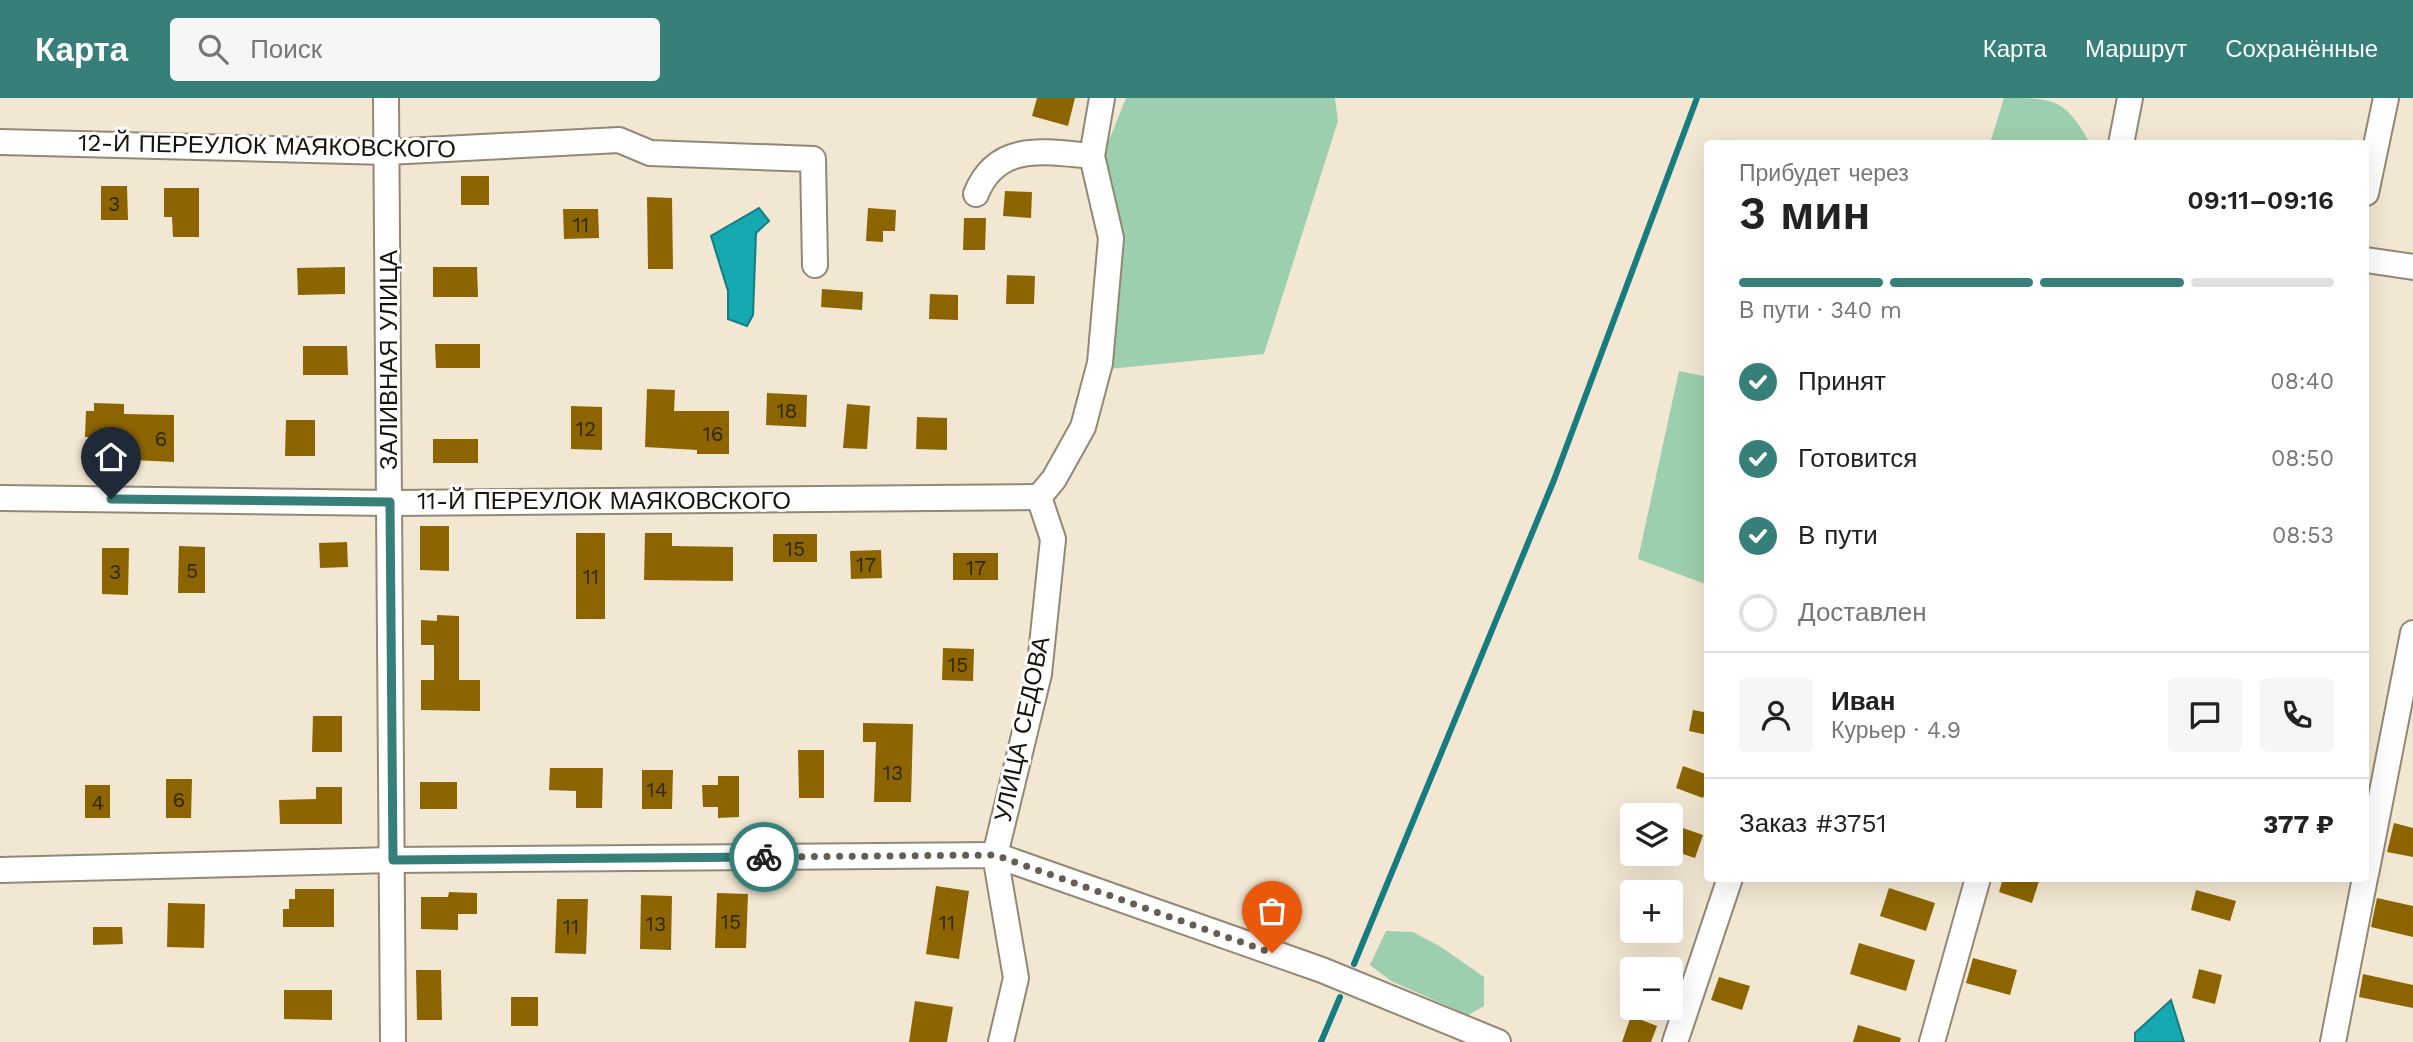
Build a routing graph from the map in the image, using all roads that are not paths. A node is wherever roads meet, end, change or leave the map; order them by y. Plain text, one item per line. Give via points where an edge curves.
1 (386, 98) edge
2 (1102, 98) edge
3 (2130, 98) edge
4 (2386, 98) edge
5 (2122, 140) edge
6 (0, 142) edge
7 (387, 152) junction
8 (1092, 156) junction
9 (2369, 179) edge
10 (976, 194) dead end
11 (2369, 260) edge
12 (816, 265) dead end
13 (2413, 267) edge
14 (1039, 496) junction
15 (0, 498) edge
16 (390, 502) junction
17 (2413, 633) edge
18 (995, 855) junction
19 (393, 860) junction
20 (2369, 860) edge
21 (0, 870) edge
22 (1729, 882) edge
23 (1977, 882) edge
24 (2365, 882) edge
25 (393, 1042) edge
26 (1001, 1042) edge
27 (1498, 1042) edge
28 (1675, 1042) edge
29 (1932, 1042) edge
30 (2333, 1042) edge

1 - 7 street, ЗАЛИВНАЯ УЛИЦА
2 - 8 street
3 - 5 street
4 - 9 street
6 - 7 street, 12-Й ПЕРЕУЛОК МАЯКОВСКОГО
7 - 12 street, 12-Й ПЕРЕУЛОК МАЯКОВСКОГО via 619,140 650,153 813,159
7 - 16 street, ЗАЛИВНАЯ УЛИЦА
8 - 10 street via 1032,151 1002,160 982,177
8 - 14 street via 1111,238 1100,363 1083,427 1054,479
11 - 13 street
14 - 16 street, 11-Й ПЕРЕУЛОК МАЯКОВСКОГО
14 - 18 street, УЛИЦА СЕДОВА via 1053,539 1039,674
15 - 16 street, 11-Й ПЕРЕУЛОК МАЯКОВСКОГО
16 - 19 street, ЗАЛИВНАЯ УЛИЦА
17 - 20 street
18 - 19 street
18 - 26 street, УЛИЦА СЕДОВА via 1016,978
18 - 27 street via 1322,970
19 - 21 street
19 - 25 street, ЗАЛИВНАЯ УЛИЦА
22 - 28 street
23 - 29 street
24 - 30 street

